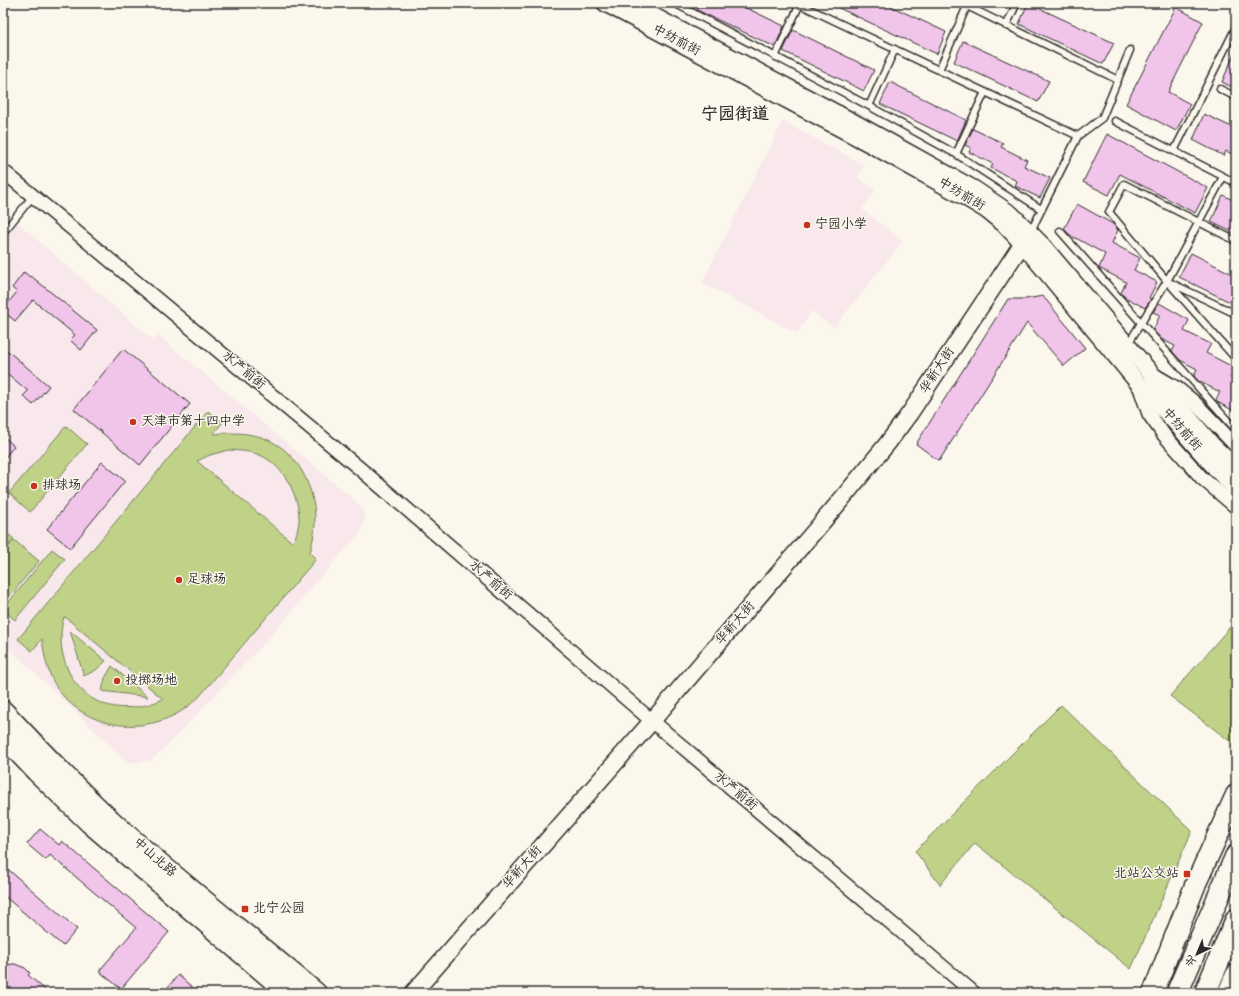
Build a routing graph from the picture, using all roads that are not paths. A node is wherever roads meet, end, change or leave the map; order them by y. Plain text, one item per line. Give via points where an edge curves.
1 (605, 3) edge
2 (679, 3) edge
3 (816, 3) edge
4 (961, 3) edge
5 (1017, 3) edge
6 (798, 4) edge
7 (968, 6) junction
8 (638, 9) edge
9 (812, 10) junction
10 (1006, 26) junction
11 (1236, 27) edge
12 (895, 49) junction
13 (1130, 50) dead end
14 (775, 57) junction
15 (939, 70) junction
16 (1118, 80) junction
17 (1220, 89) dead end
18 (985, 92) junction
19 (1236, 97) edge
20 (869, 106) junction
21 (1114, 121) dead end
22 (1078, 136) junction
23 (1174, 151) junction
24 (956, 154) junction
25 (3, 171) edge
26 (1223, 177) junction
27 (1236, 183) edge
28 (32, 196) junction
29 (1041, 209) junction
30 (1199, 222) junction
31 (6, 229) dead end
32 (1060, 232) dead end
33 (1026, 238) junction
34 (1236, 241) edge
35 (1167, 281) junction
36 (1236, 314) edge
37 (1141, 323) junction
38 (1127, 345) junction
39 (1236, 359) edge
40 (1152, 374) junction
41 (1138, 383) junction
42 (1236, 430) edge
43 (1236, 446) edge
44 (1236, 468) edge
45 (1236, 489) edge
46 (1236, 507) edge
47 (3, 711) edge
48 (652, 721) junction
49 (3, 736) edge
50 (1236, 795) edge
51 (1236, 856) edge
52 (1236, 920) edge
53 (1236, 975) edge
54 (288, 993) edge
55 (316, 993) edge
56 (413, 993) edge
57 (974, 993) edge
58 (1153, 993) edge
59 (1177, 993) edge
60 (1205, 993) edge
61 (1228, 993) edge

1 - 8 street, 中纺前街
2 - 14 lane via 678,5
3 - 9 lane
4 - 7 lane
5 - 10 lane
6 - 9 lane
6 - 14 lane
7 - 10 lane
7 - 15 lane
8 - 33 street, 中纺前街 via 963,196
9 - 12 lane
10 - 16 lane
11 - 23 lane
12 - 15 lane
12 - 20 lane
13 - 16 lane
14 - 20 lane
15 - 18 lane
16 - 22 lane via 1102,118
17 - 19 lane
18 - 22 lane
18 - 24 lane
20 - 24 lane
21 - 23 lane
22 - 29 lane
23 - 26 lane
24 - 29 lane
25 - 28 street, 水产前街
26 - 27 lane
26 - 30 lane
28 - 31 lane
28 - 48 street, 水产前街 via 359,468
29 - 33 lane
30 - 34 lane
30 - 35 lane
30 - 35 lane via 1124,184 1109,212
32 - 37 lane
33 - 38 street
33 - 41 street, 中纺前街
33 - 48 street, 华新大街 via 887,444
35 - 36 lane
35 - 37 lane
35 - 39 lane
37 - 38 lane
37 - 42 lane
38 - 40 street
40 - 43 street via 1194,402
40 - 44 street via 1212,445
41 - 45 street, 中纺前街 via 1215,470
41 - 46 street via 1149,414 1164,435 1202,478
47 - 55 main road, 中山北路 via 103,813
48 - 56 street, 华新大街
48 - 57 street, 水产前街
49 - 54 main road, 中山北路 via 91,824
50 - 58 main road via 1196,883
51 - 59 highway
52 - 60 highway
53 - 61 main road

